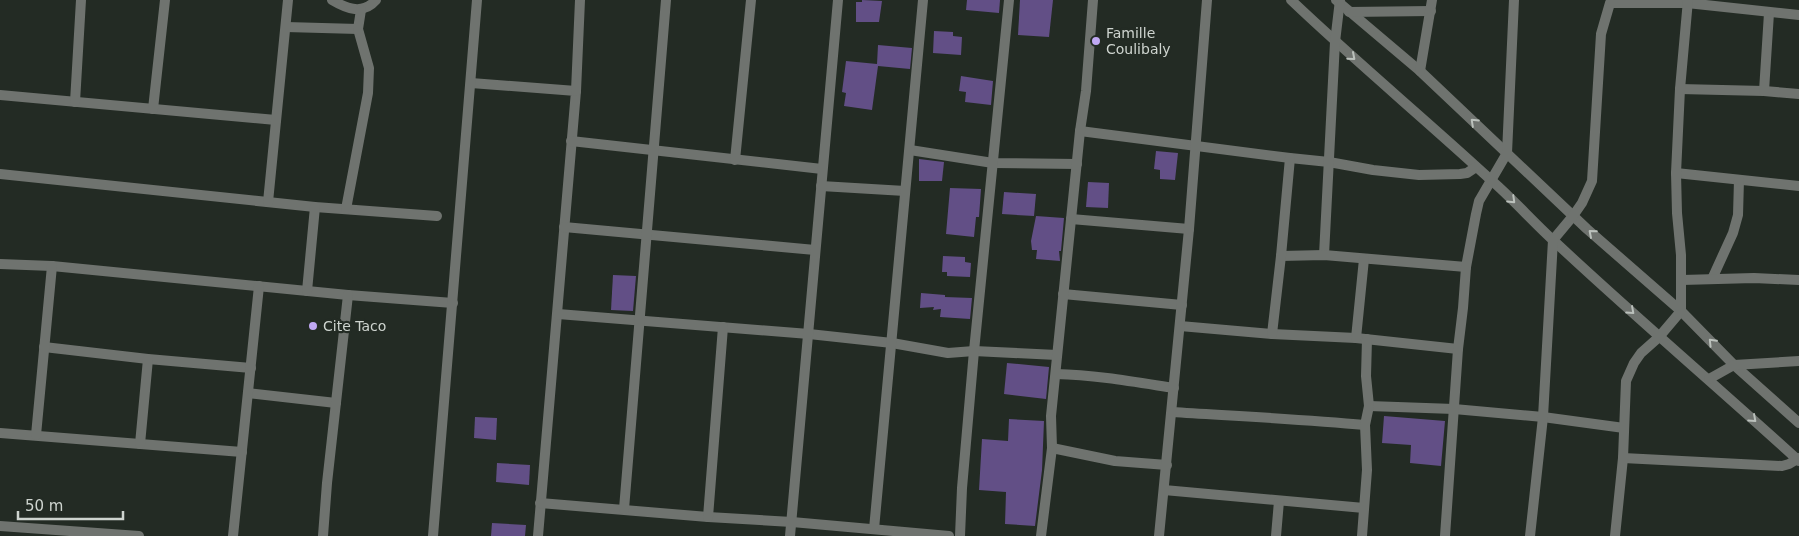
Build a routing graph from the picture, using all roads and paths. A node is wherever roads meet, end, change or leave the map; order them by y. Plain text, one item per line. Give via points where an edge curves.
1 (81, 0) edge
2 (165, 0) edge
3 (288, 0) edge
4 (332, 0) edge
5 (376, 0) edge
6 (477, 0) edge
7 (580, 0) edge
8 (666, 0) edge
9 (751, 0) edge
10 (838, 0) edge
11 (923, 0) edge
12 (1009, 0) edge
13 (1093, 0) edge
14 (1207, 0) edge
15 (1291, 0) edge
16 (1514, 0) edge
17 (1338, 1) edge
18 (1687, 2) edge
19 (1432, 5) edge
20 (361, 10) junction
21 (1349, 12) junction
22 (1769, 13) junction
23 (1799, 15) edge
24 (286, 26) junction
25 (358, 29) junction
26 (1335, 42) junction
27 (1420, 71) junction
28 (471, 83) junction
29 (1680, 89) junction
30 (576, 91) junction
31 (1764, 91) junction
32 (1799, 94) edge
33 (0, 95) edge
34 (75, 102) junction
35 (153, 109) junction
36 (276, 120) junction
37 (1080, 131) junction
38 (571, 141) junction
39 (1196, 146) junction
40 (910, 150) junction
41 (654, 151) junction
42 (1507, 153) junction
43 (1290, 158) junction
44 (735, 160) junction
45 (1329, 162) junction
46 (993, 163) junction
47 (1076, 164) junction
48 (1476, 166) junction
49 (822, 170) junction
50 (1676, 173) junction
51 (0, 174) edge
52 (1491, 180) junction
53 (1739, 180) junction
54 (821, 186) junction
55 (1799, 186) edge
56 (905, 191) junction
57 (268, 202) junction
58 (315, 207) junction
59 (346, 209) junction
60 (437, 216) dead end
61 (1573, 216) junction
62 (1071, 219) junction
63 (564, 228) junction
64 (1189, 229) junction
65 (647, 236) junction
66 (1553, 240) junction
67 (815, 250) junction
68 (1324, 255) junction
69 (1281, 256) junction
70 (1364, 259) junction
71 (0, 264) edge
72 (52, 266) junction
73 (1466, 267) junction
74 (1712, 279) junction
75 (1682, 280) junction
76 (1799, 280) edge
77 (259, 286) junction
78 (308, 291) junction
79 (1064, 294) junction
80 (348, 295) junction
81 (453, 303) junction
82 (1182, 305) junction
83 (1681, 311) junction
84 (558, 314) junction
85 (640, 320) junction
86 (1180, 326) junction
87 (723, 327) junction
88 (809, 334) junction
89 (1272, 334) junction
90 (1659, 337) junction
91 (1356, 338) junction
92 (1367, 340) junction
93 (892, 343) junction
94 (44, 347) junction
95 (1458, 349) junction
96 (974, 351) junction
97 (1057, 355) junction
98 (148, 359) junction
99 (1799, 361) edge
100 (1734, 365) junction
101 (251, 368) junction
102 (1056, 374) junction
103 (1709, 379) junction
104 (1174, 388) junction
105 (248, 393) junction
106 (336, 403) junction
107 (1369, 406) junction
108 (1454, 410) junction
109 (1172, 412) junction
110 (1543, 418) junction
111 (1799, 423) edge
112 (1365, 425) junction
113 (1624, 428) junction
114 (0, 433) edge
115 (36, 435) junction
116 (140, 444) junction
117 (1052, 448) junction
118 (242, 452) junction
119 (1623, 458) junction
120 (1798, 459) edge
121 (1167, 466) junction
122 (1164, 490) junction
123 (1279, 501) junction
124 (540, 503) junction
125 (1364, 508) junction
126 (624, 509) junction
127 (708, 517) junction
128 (792, 522) junction
129 (0, 526) edge
130 (874, 529) junction
131 (139, 536) edge
132 (233, 536) edge
133 (323, 536) edge
134 (434, 536) edge
135 (538, 536) edge
136 (790, 536) edge
137 (949, 536) edge
138 (960, 536) edge
139 (1040, 536) edge
140 (1159, 536) edge
141 (1276, 536) edge
142 (1362, 536) edge
143 (1445, 536) edge
144 (1530, 536) edge
145 (1615, 536) edge

1 - 34 street
2 - 35 street
3 - 24 street
4 - 20 street
5 - 20 street
6 - 28 street
7 - 30 street
8 - 41 street
9 - 44 street
10 - 49 street
11 - 40 street
12 - 46 street
13 - 37 street
14 - 39 street
15 - 26 street
16 - 42 street
17 - 21 street
17 - 26 street
18 - 22 street
18 - 29 street
18 - 61 street via 1610,3 1601,34 1592,181
19 - 21 street
19 - 27 street
20 - 25 street
21 - 27 street
22 - 23 street
22 - 31 street
24 - 25 street
24 - 36 street
25 - 59 street via 369,68 368,93
26 - 45 street
26 -> 48 street
42 -> 27 street
28 - 30 street
28 - 81 street
29 - 31 street
29 - 50 street
30 - 38 street
31 - 32 street
33 - 34 street
34 - 35 street
35 - 36 street
36 - 57 street
37 - 39 street
37 - 47 street
38 - 41 street
38 - 63 street
39 - 43 street
39 - 64 street
40 - 46 street
40 - 56 street
41 - 44 street
41 - 65 street
42 - 52 street
42 - 61 street
43 - 45 street
43 - 69 street
44 - 49 street
45 - 48 street via 1419,175 1467,173
45 - 68 street
46 - 47 street
46 - 96 street
47 - 62 street
48 - 52 street
49 - 54 street
50 - 53 street
50 - 75 street
51 - 57 street
52 -> 66 street
52 - 73 street via 1479,201
53 - 55 street
53 - 74 street via 1738,215 1733,234
54 - 56 street
54 - 67 street
56 - 93 street
57 - 58 street
58 - 59 street
58 - 78 street
59 - 60 street
61 - 66 street
83 -> 61 street
62 - 64 street
62 - 79 street
63 - 65 street
63 - 84 street
64 - 82 street
65 - 67 street
65 - 85 street
66 -> 90 street
66 - 110 street
67 - 88 street
68 - 69 street
68 - 70 street
69 - 89 street
70 - 73 street
70 - 91 street
71 - 72 street
72 - 77 street
72 - 94 street
73 - 95 street
74 - 75 street
74 - 76 street
75 - 83 street
77 - 78 street
77 - 101 street
78 - 80 street
79 - 82 street
79 - 97 street
80 - 81 street
80 - 106 street
81 - 134 street
82 - 86 street
83 - 90 street
100 -> 83 street
84 - 85 street
84 - 124 street
85 - 87 street
85 - 126 street
86 - 89 street
86 - 104 street
87 - 88 street
87 - 127 street
88 - 93 street
88 - 128 street
89 - 91 street
90 - 103 street
90 - 113 street via 1641,354 1626,381
91 - 92 street
92 - 95 street
92 - 107 street
93 - 96 street via 948,353
93 - 130 street
94 - 98 street
94 - 115 street
95 - 108 street
96 - 97 street
96 - 138 street
97 - 102 street
98 - 101 street
98 - 116 street
99 - 100 street
100 - 103 street
100 - 111 street
101 - 105 street
102 - 104 street via 1087,374
102 - 117 street via 1051,416
103 -> 120 street
104 - 109 street
105 - 106 street
105 - 118 street
106 - 133 street
107 - 108 street
107 - 112 street
108 - 110 street
108 - 143 street
109 - 112 street
109 - 121 street
110 - 113 street
110 - 144 street
112 - 125 street via 1367,470
113 - 119 street
114 - 115 street
115 - 116 street
116 - 118 street
117 - 121 street via 1115,461
117 - 139 street
118 - 132 street
119 - 120 street via 1782,466
119 - 145 street
121 - 122 street
122 - 123 street
122 - 140 street
123 - 125 street
123 - 141 street
124 - 126 street
124 - 135 street
125 - 142 street
126 - 127 street
127 - 128 street
128 - 130 street
128 - 136 street
129 - 131 street
130 - 137 street

